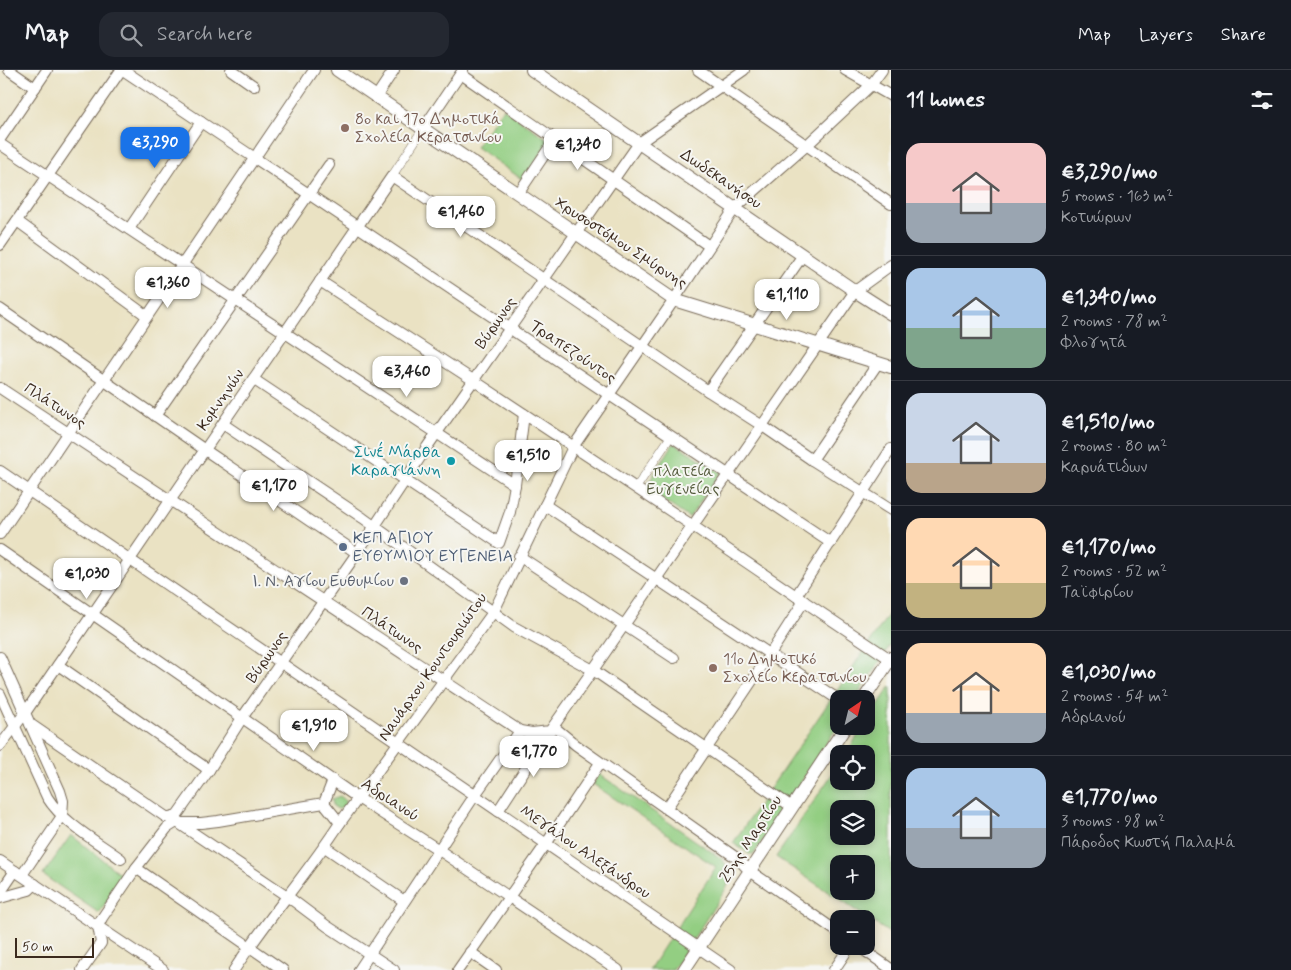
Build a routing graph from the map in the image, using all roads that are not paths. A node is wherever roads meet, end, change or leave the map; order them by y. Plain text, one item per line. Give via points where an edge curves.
1 (9, 70) edge
2 (47, 70) edge
3 (122, 70) edge
4 (232, 70) edge
5 (314, 70) edge
6 (337, 70) edge
7 (394, 70) edge
8 (532, 70) edge
9 (698, 70) edge
10 (744, 70) edge
11 (845, 70) edge
12 (882, 70) edge
13 (462, 72) edge
14 (871, 85) junction
15 (254, 86) dead end
16 (721, 86) junction
17 (34, 88) junction
18 (891, 96) edge
19 (376, 97) junction
20 (202, 122) junction
21 (423, 129) junction
22 (0, 139) edge
23 (555, 139) junction
24 (639, 143) junction
25 (0, 144) edge
26 (806, 146) junction
27 (255, 158) junction
28 (329, 165) dead end
29 (48, 176) junction
30 (392, 176) junction
31 (613, 180) junction
32 (309, 194) junction
33 (518, 194) junction
34 (891, 204) edge
35 (734, 208) junction
36 (17, 221) junction
37 (358, 226) junction
38 (129, 229) junction
39 (576, 233) junction
40 (0, 245) edge
41 (709, 246) junction
42 (802, 255) junction
43 (182, 265) junction
44 (891, 265) edge
45 (544, 279) junction
46 (320, 281) junction
47 (855, 291) junction
48 (236, 300) junction
49 (674, 300) junction
50 (0, 309) edge
51 (891, 314) edge
52 (147, 316) junction
53 (754, 325) junction
54 (510, 328) junction
55 (285, 333) junction
56 (817, 344) junction
57 (642, 347) junction
58 (878, 363) junction
59 (891, 367) edge
60 (253, 379) junction
61 (104, 380) junction
62 (474, 380) junction
63 (0, 388) edge
64 (708, 391) junction
65 (609, 394) junction
66 (524, 414) junction
67 (155, 416) junction
68 (223, 424) junction
69 (761, 425) junction
70 (68, 433) junction
71 (437, 433) junction
72 (671, 436) junction
73 (573, 447) junction
74 (891, 449) edge
75 (205, 450) junction
76 (812, 460) junction
77 (0, 471) edge
78 (728, 474) junction
79 (405, 481) junction
80 (515, 485) junction
81 (636, 488) junction
82 (29, 491) junction
83 (862, 493) junction
84 (170, 500) junction
85 (545, 505) junction
86 (891, 510) edge
87 (375, 526) junction
88 (693, 526) junction
89 (0, 534) edge
90 (831, 543) junction
91 (0, 550) edge
92 (357, 554) junction
93 (520, 556) junction
94 (130, 560) junction
95 (656, 579) junction
96 (800, 599) junction
97 (324, 602) junction
98 (494, 611) junction
99 (93, 614) junction
100 (624, 625) junction
101 (770, 654) junction
102 (0, 657) edge
103 (674, 658) dead end
104 (891, 658) edge
105 (281, 663) junction
106 (58, 665) junction
107 (593, 670) junction
108 (443, 681) junction
109 (870, 690) edge
110 (0, 694) edge
111 (830, 694) edge
112 (25, 713) junction
113 (242, 718) junction
114 (30, 724) junction
115 (15, 726) junction
116 (552, 729) junction
117 (520, 731) junction
118 (840, 735) edge
119 (399, 743) junction
120 (0, 746) edge
121 (707, 749) junction
122 (600, 763) junction
123 (209, 770) junction
124 (333, 780) junction
125 (475, 795) junction
126 (358, 798) junction
127 (324, 803) junction
128 (792, 807) junction
129 (666, 808) junction
130 (498, 810) junction
131 (62, 816) junction
132 (340, 823) junction
133 (179, 824) junction
134 (546, 844) junction
135 (325, 847) junction
136 (439, 850) junction
137 (121, 859) dead end
138 (0, 861) edge
139 (136, 868) junction
140 (750, 871) junction
141 (19, 873) junction
142 (35, 884) junction
143 (0, 893) edge
144 (287, 896) junction
145 (509, 896) junction
146 (0, 898) edge
147 (404, 900) junction
148 (98, 926) junction
149 (830, 927) edge
150 (249, 946) junction
151 (699, 948) junction
152 (470, 952) junction
153 (369, 954) junction
154 (844, 955) edge
155 (871, 955) edge
156 (891, 969) edge
157 (82, 970) edge
158 (163, 970) edge
159 (234, 970) edge
160 (283, 970) edge
161 (359, 970) edge
162 (394, 970) edge
163 (458, 970) edge
164 (496, 970) edge
165 (618, 970) edge
166 (684, 970) edge
167 (731, 970) edge
168 (834, 970) edge

1 - 17 street
2 - 17 street
3 - 20 street, Τραπεζούντος
3 - 29 street
4 - 15 street
5 - 27 street
6 - 19 street, Χρυσοστόμου Σμύρνης
7 - 19 street
8 - 24 street, Δωδεκανήσου
9 - 16 street
10 - 16 street, Βύρωνος
11 - 14 street
12 - 14 street, Ναυάρχου Κουντουριώτου
13 - 21 street, Κομνηνών
13 - 23 street
14 - 18 street
14 - 26 street, Ναυάρχου Κουντουριώτου
16 - 24 street, Βύρωνος
16 - 26 street
17 - 22 street
19 - 21 street, Χρυσοστόμου Σμύρνης
20 - 27 street, Τραπεζούντος
20 - 38 street
21 - 30 street, Κομνηνών
21 - 33 street, Χρυσοστόμου Σμύρνης
23 - 31 street
23 - 33 street
24 - 31 street, Βύρωνος
24 - 35 street, Δωδεκανήσου
25 - 29 street
26 - 34 street
26 - 35 street, Ναυάρχου Κουντουριώτου
27 - 32 street, Τραπεζούντος
27 - 43 street
28 - 32 street
29 - 36 street
29 - 38 street
30 - 37 street, Κομνηνών
30 - 45 street
31 - 39 street, Βύρωνος
31 - 41 street
32 - 37 street, Τραπεζούντος
32 - 48 street
33 - 39 street, Χρυσοστόμου Σμύρνης
35 - 41 street, Ναυάρχου Κουντουριώτου
35 - 42 street, Δωδεκανήσου
36 - 40 street
36 - 52 street
37 - 46 street, Κομνηνών
37 - 54 street, Τραπεζούντος
38 - 43 street
39 - 45 street, Βύρωνος
39 - 49 street, Χρυσοστόμου Σμύρνης
41 - 49 street, Ναυάρχου Κουντουριώτου
42 - 47 street, Δωδεκανήσου
42 - 53 street
43 - 48 street
43 - 52 street
44 - 47 street
45 - 54 street, Βύρωνος
45 - 57 street
46 - 55 street, Κομνηνών
46 - 62 street
47 - 51 street, Δωδεκανήσου
47 - 56 street
48 - 55 street
48 - 67 street
49 - 53 street, Χρυσοστόμου Σμύρνης
49 - 57 street, Ναυάρχου Κουντουριώτου
50 - 61 street
52 - 61 street
53 - 56 street, Χρυσοστόμου Σμύρνης
53 - 64 street
54 - 62 street, Βύρωνος
54 - 65 street, Τραπεζούντος
55 - 60 street, Κομνηνών
55 - 71 street
56 - 58 street, Χρυσοστόμου Σμύρνης
56 - 69 street
57 - 64 street
57 - 65 street, Ναυάρχου Κουντουριώτου
58 - 59 street, Χρυσοστόμου Σμύρνης
58 - 76 street
60 - 68 street, Κομνηνών
60 - 79 street
61 - 67 street
61 - 70 street
62 - 66 street
62 - 71 street, Βύρωνος
63 - 70 street, Πλάτωνος
64 - 69 street
65 - 72 street, Τραπεζούντος
65 - 73 street, Ναυάρχου Κουντουριώτου
66 - 73 street
66 - 80 street
67 - 75 street
68 - 75 street, Κομνηνών
68 - 87 street
69 - 76 street
69 - 78 street
70 - 82 street
70 - 84 street, Πλάτωνος
71 - 79 street, Βύρωνος
71 - 80 street
72 - 78 street, Τραπεζούντος
72 - 81 street
73 - 81 street
73 - 85 street, Ναυάρχου Κουντουριώτου
74 - 83 street
75 - 84 street, Κομνηνών
75 - 92 street
76 - 83 street
77 - 82 street, Μεγάλου Αλεξάνδρου
78 - 88 street
78 - 90 street, Τραπεζούντος
79 - 80 street via 499,542
79 - 87 street, Βύρωνος
81 - 88 street
82 - 89 street
82 - 94 street, Μεγάλου Αλεξάνδρου
83 - 86 street
83 - 90 street
84 - 94 street, Κομνηνών
84 - 97 street, Πλάτωνος
85 - 93 street, Ναυάρχου Κουντουριώτου
85 - 95 street
87 - 92 street, Βύρωνος
87 - 98 street
88 - 95 street
88 - 96 street
90 - 96 street
91 - 99 street, Αδριανού
92 - 97 street, Βύρωνος
93 - 98 street, Ναυάρχου Κουντουριώτου
93 - 100 street
94 - 99 street, Κομνηνών
94 - 105 street, Μεγάλου Αλεξάνδρου
95 - 100 street
95 - 101 street
96 - 101 street
96 - 104 street
97 - 105 street, Βύρωνος
97 - 108 street, Πλάτωνος
98 - 107 street via 514,627
98 - 108 street, Ναυάρχου Κουντουριώτου
99 - 106 street, Κομνηνών
99 - 113 street, Αδριανού
100 - 103 street
100 - 107 street
101 - 111 street
101 - 121 street
102 - 112 street
104 - 109 street
105 - 113 street, Βύρωνος
105 - 119 street, Μεγάλου Αλεξάνδρου
106 - 112 street, Κομνηνών
106 - 123 street
107 - 116 street
107 - 121 street
108 - 117 street, Πλάτωνος
108 - 119 street, Ναυάρχου Κουντουριώτου
110 - 115 street
112 - 114 street
112 - 115 street, Κομνηνών
113 - 123 street, Βύρωνος
113 - 124 street, Αδριανού
114 - 123 street, Βύρωνος via 166,817 178,814
114 - 131 street via 60,791
115 - 120 street, Κομνηνών
115 - 131 street via 47,797
116 - 117 street via 532,733
116 - 122 street
116 - 130 street
117 - 125 street
118 - 128 street, 25ης Μαρτίου
119 - 125 street, Μεγάλου Αλεξάνδρου
119 - 126 street, Ναυάρχου Κουντουριώτου
121 - 128 street
121 - 129 street
122 - 129 street
122 - 134 street
124 - 126 street, Αδριανού
124 - 127 street
125 - 130 street, Μεγάλου Αλεξάνδρου
125 - 136 street
126 - 132 street, Ναυάρχου Κουντουριώτου
126 - 136 street, Αδριανού
127 - 132 street
127 - 133 street via 218,821
128 - 140 street, 25ης Μαρτίου
129 - 140 street via 738,858
130 - 134 street, Μεγάλου Αλεξάνδρου
131 - 137 street
131 - 141 street
132 - 135 street, Ναυάρχου Κουντουριώτου
133 - 139 street via 167,828
133 - 144 street
134 - 145 street
134 - 151 street, Μεγάλου Αλεξάνδρου
135 - 144 street, Ναυάρχου Κουντουριώτου
135 - 147 street
136 - 145 street, Αδριανού
136 - 147 street
138 - 141 street
139 - 148 street
139 - 150 street
140 - 149 street
140 - 151 street, 25ης Μαρτίου
141 - 142 street
141 - 143 street
142 - 146 street via 29,890
142 - 148 street
144 - 150 street, Ναυάρχου Κουντουριώτου
144 - 153 street
145 - 152 street
145 - 165 street, Αδριανού
147 - 153 street
148 - 157 street via 101,943
148 - 158 street
150 - 159 street, Ναυάρχου Κουντουριώτου
150 - 160 street
151 - 166 street, 25ης Μαρτίου
151 - 167 street, Μεγάλου Αλεξάνδρου
152 - 163 street
152 - 164 street
153 - 161 street
153 - 162 street
154 - 168 street
155 - 156 street

